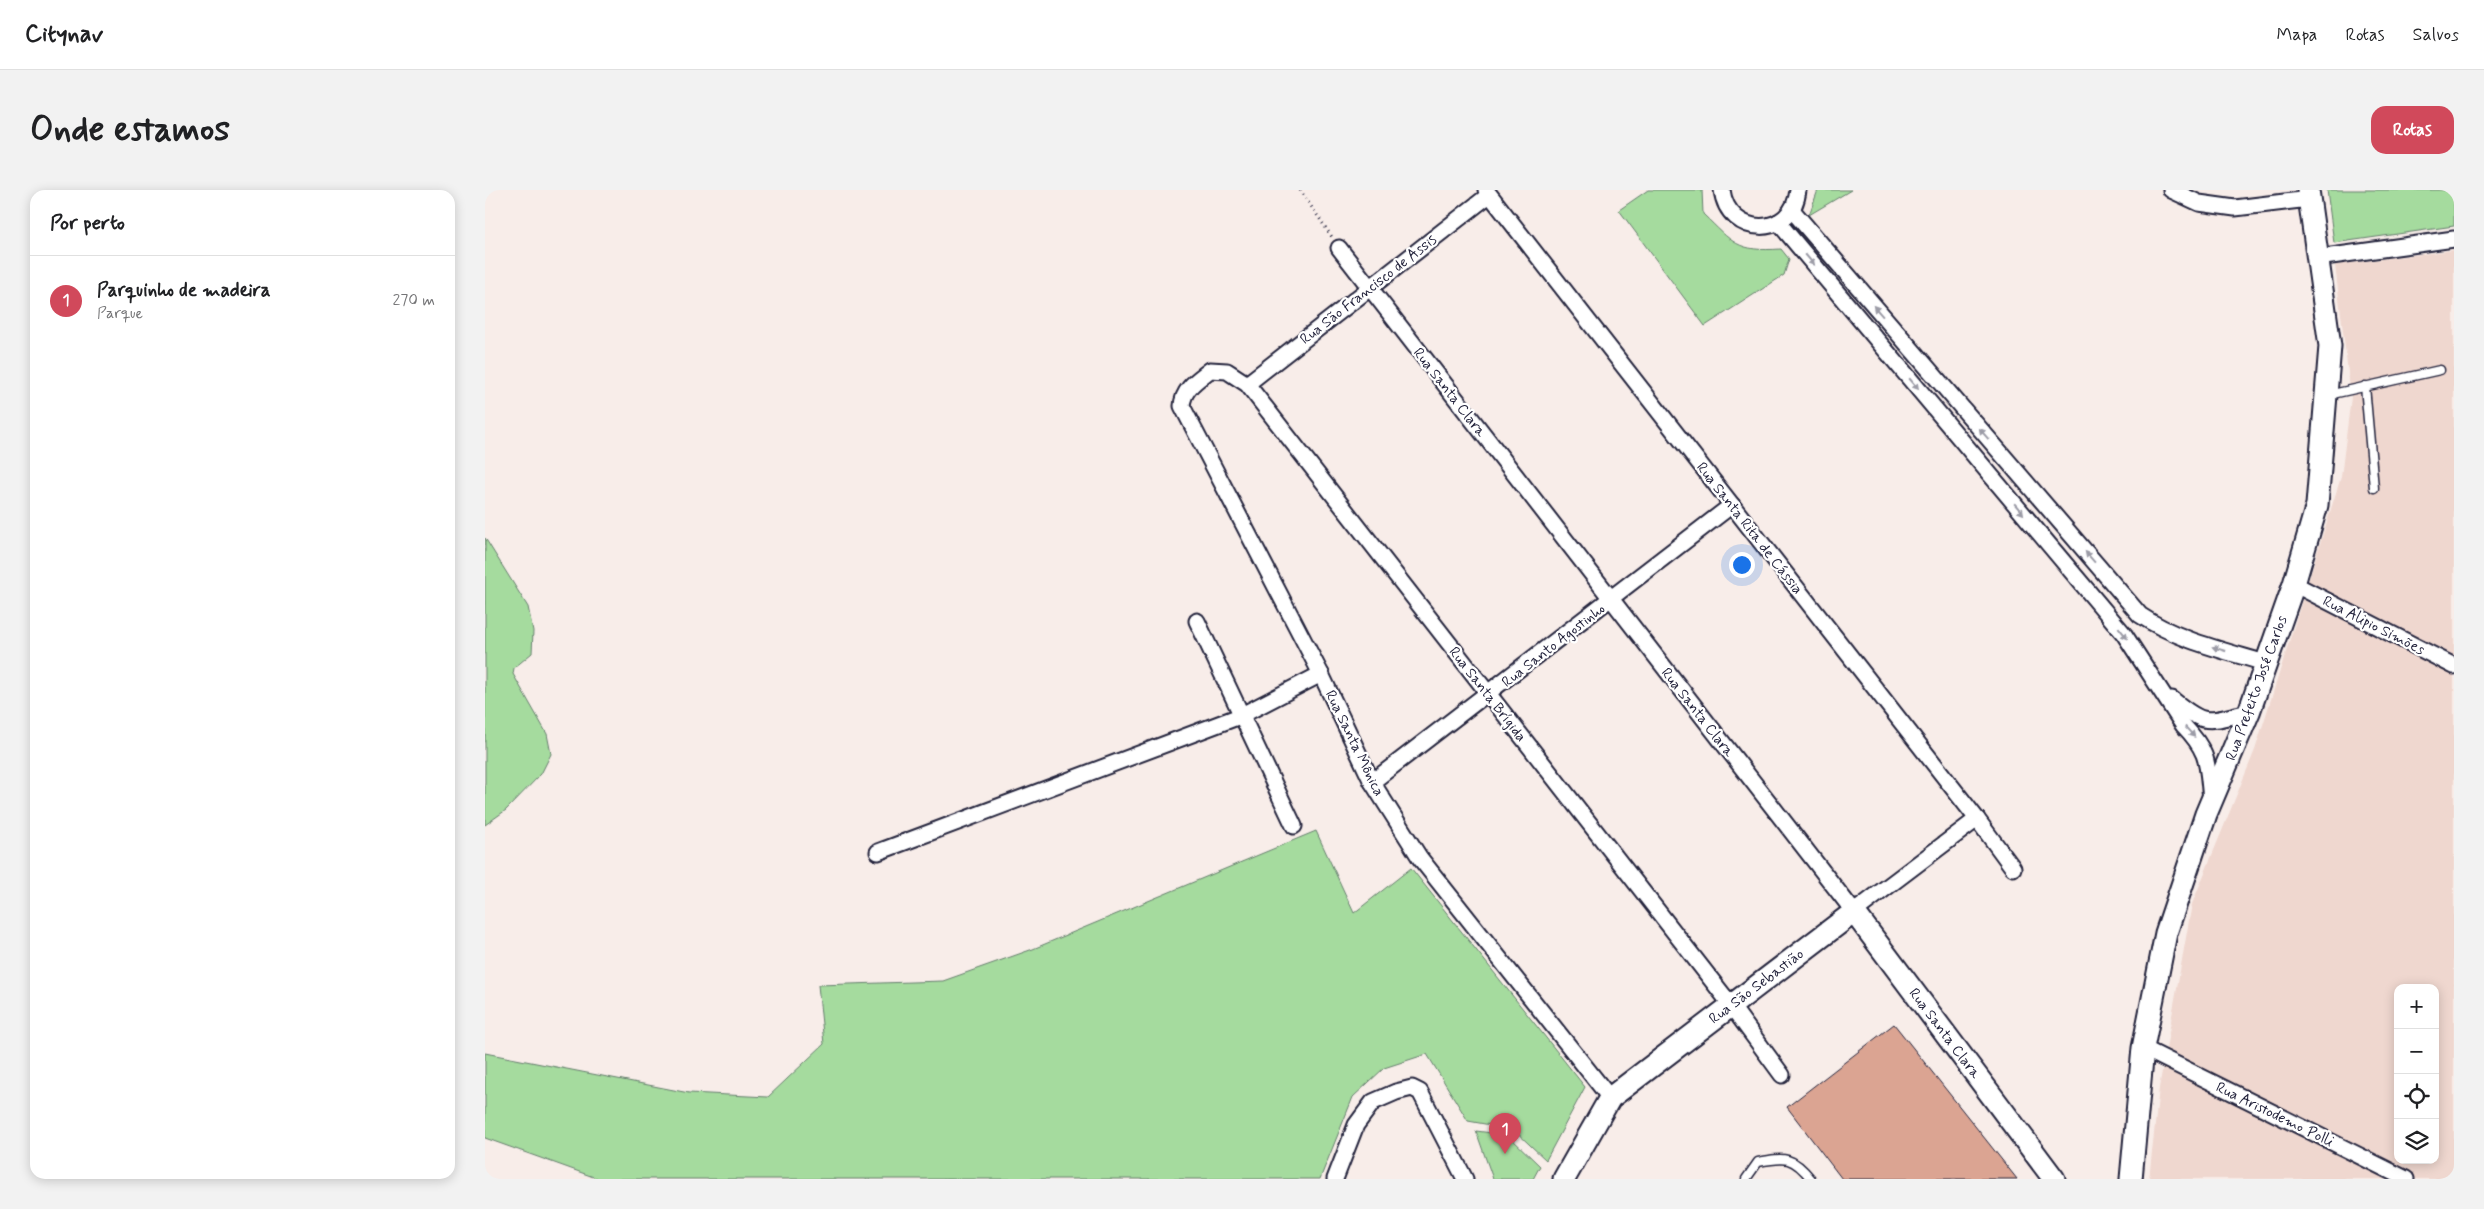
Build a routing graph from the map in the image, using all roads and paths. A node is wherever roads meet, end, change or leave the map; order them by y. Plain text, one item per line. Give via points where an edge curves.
1 (1300, 190) edge
2 (1723, 190) edge
3 (1798, 190) edge
4 (2171, 190) edge
5 (1488, 192) edge
6 (2309, 194) edge
7 (1792, 210) junction
8 (1779, 222) junction
9 (2454, 239) edge
10 (1339, 248) joint
11 (2317, 258) junction
12 (1369, 289) junction
13 (2440, 370) dead end
14 (1247, 384) junction
15 (2365, 386) junction
16 (2328, 395) junction
17 (1182, 406) joint
18 (2374, 488) dead end
19 (1732, 505) junction
20 (2294, 584) junction
21 (1611, 600) junction
22 (1197, 621) dead end
23 (2265, 663) junction
24 (2454, 666) edge
25 (1321, 674) junction
26 (2163, 692) junction
27 (1489, 694) junction
28 (2249, 712) junction
29 (1241, 715) junction
30 (1372, 782) junction
31 (2212, 802) junction
32 (1977, 818) junction
33 (1294, 826) dead end
34 (878, 852) dead end
35 (2013, 868) dead end
36 (1854, 912) junction
37 (1731, 1006) junction
38 (2143, 1048) junction
39 (1782, 1076) dead end
40 (1611, 1098) junction
41 (1335, 1179) edge
42 (1465, 1179) edge
43 (1564, 1179) edge
44 (1746, 1179) edge
45 (1811, 1179) edge
46 (2054, 1179) edge
47 (2131, 1179) edge
48 (2406, 1179) edge

1 - 10 path
2 - 8 street via 1725,204 1742,222 1767,227
3 - 7 street
4 - 6 street via 2199,203 2235,208
5 - 12 street, Rua São Francisco de Assis
5 - 19 street, Rua Santa Rita de Cássia
6 - 11 main road, Rua Prefeito José Carlos
7 - 8 street
23 -> 7 street via 2180,636 2139,615
8 -> 26 street via 2124,634
9 - 11 street
10 - 12 street, Rua Santa Clara
11 - 16 main road, Rua Prefeito José Carlos via 2330,346
12 - 14 street, Rua São Francisco de Assis
12 - 21 street, Rua Santa Clara
13 - 15 lane
14 - 17 street, Rua Santa Brígida via 1227,371 1210,370 1187,389
14 - 27 street, Rua Santa Brígida
15 - 16 lane
15 - 18 lane
16 - 20 main road, Rua Prefeito José Carlos via 2317,505
17 - 25 street, Rua Santa Mônica
19 - 21 street, Rua Santo Agostinho
19 - 32 street, Rua Santa Rita de Cássia
20 - 23 main road, Rua Prefeito José Carlos
20 - 24 street, Rua Alipio Simões
21 - 27 street, Rua Santo Agostinho
21 - 36 street, Rua Santa Clara
22 - 29 street
23 - 28 main road, Rua Prefeito José Carlos
25 - 29 street
25 - 30 street, Rua Santa Mônica
26 - 28 street via 2193,716 2212,722
26 -> 31 street via 2206,754
27 - 30 street, Rua Santo Agostinho
27 - 37 street, Rua Santa Brígida
28 - 31 main road, Rua Prefeito José Carlos
29 - 33 street
29 - 34 street
30 - 40 street, Rua Santa Mônica via 1420,858
31 - 38 main road, Rua Prefeito José Carlos via 2166,933
32 - 35 street, Rua Santa Rita de Cássia
32 - 36 street, Rua São Sebastião
36 - 37 main road, Rua São Sebastião
36 - 46 main road, Rua Santa Clara
37 - 39 street, Rua Santa Brígida
37 - 40 main road, Rua São Sebastião
38 - 47 main road, Rua Prefeito José Carlos
38 - 48 street, Rua Aristodemo Polli
40 - 43 main road, Rua São Sebastião
41 - 42 street via 1356,1125 1373,1102 1412,1088 1420,1092
44 - 45 lane via 1759,1162 1783,1158 1801,1167

